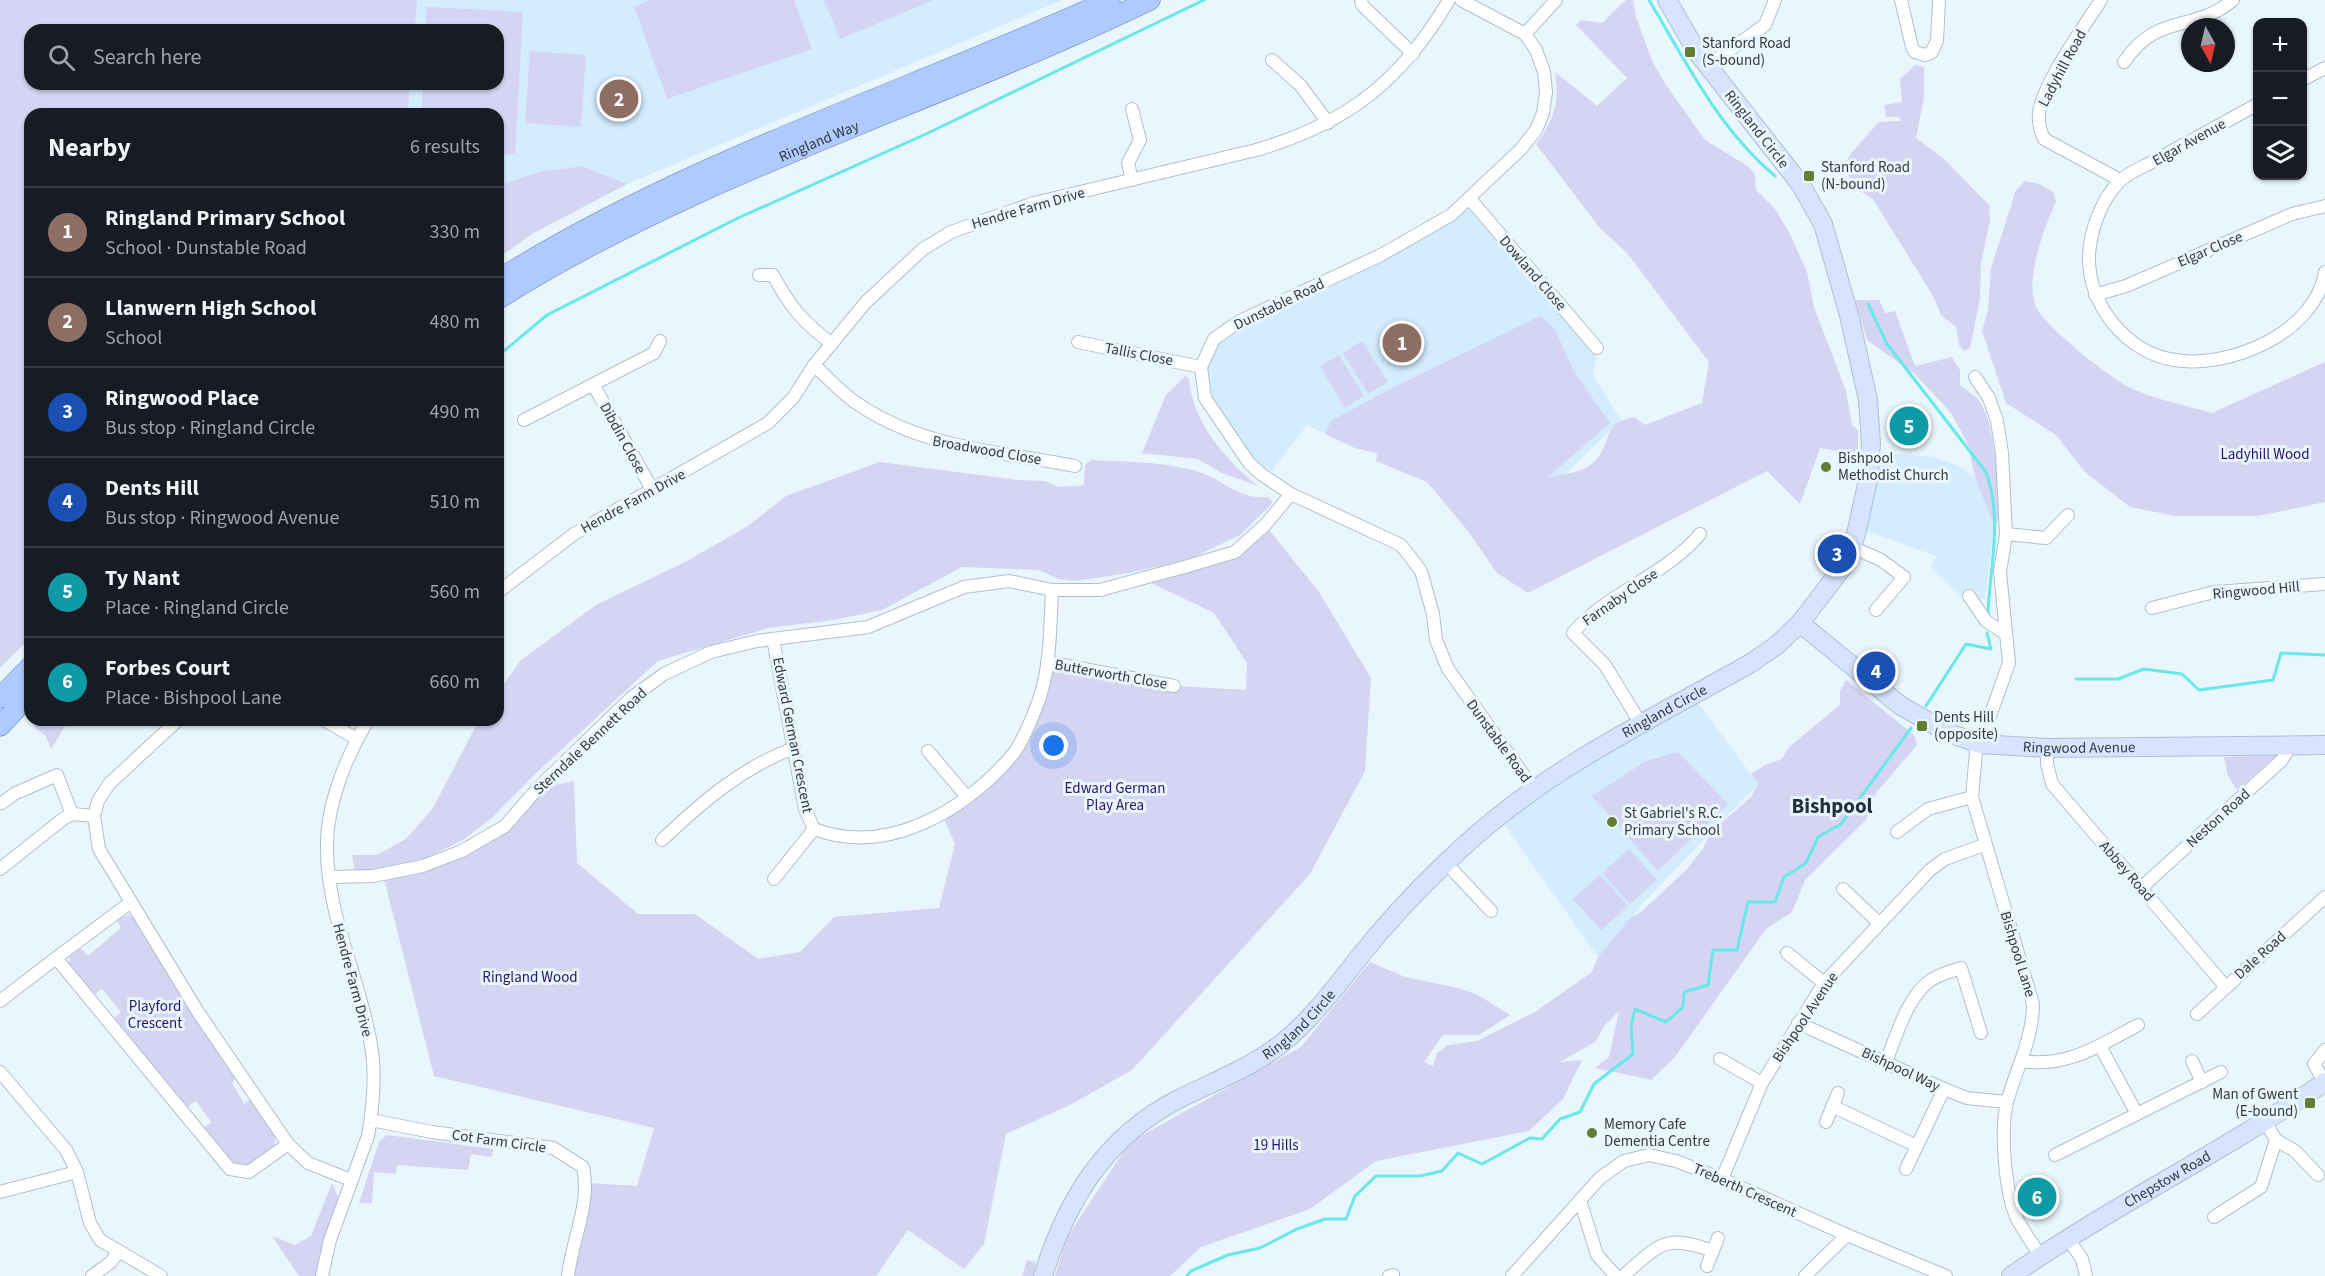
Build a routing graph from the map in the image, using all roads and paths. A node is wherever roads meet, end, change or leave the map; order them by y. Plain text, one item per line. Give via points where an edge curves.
1 (1110, 0) edge
2 (1150, 0) edge
3 (1361, 0) edge
4 (1449, 0) edge
5 (1461, 0) edge
6 (1556, 0) edge
7 (1667, 0) edge
8 (1775, 0) edge
9 (1901, 0) edge
10 (1939, 0) edge
11 (2100, 0) edge
12 (2233, 0) edge
13 (1525, 34) junction
14 (1413, 54) junction
15 (1272, 60) dead end
16 (2124, 62) dead end
17 (1707, 66) junction
18 (2325, 68) edge
19 (2307, 77) edge
20 (2253, 107) edge
21 (1132, 109) dead end
22 (1328, 123) junction
23 (1132, 180) junction
24 (2120, 180) junction
25 (1470, 199) junction
26 (2325, 206) edge
27 (2325, 272) edge
28 (759, 275) dead end
29 (504, 276) edge
30 (504, 295) edge
31 (2095, 295) junction
32 (2322, 298) edge
33 (660, 341) dead end
34 (1078, 342) dead end
35 (832, 344) junction
36 (1597, 348) dead end
37 (814, 365) junction
38 (1200, 366) junction
39 (1975, 377) dead end
40 (594, 386) junction
41 (524, 420) dead end
42 (1076, 466) dead end
43 (652, 489) junction
44 (1291, 494) junction
45 (2068, 515) dead end
46 (1700, 534) dead end
47 (2006, 534) junction
48 (1852, 547) junction
49 (2325, 584) edge
50 (504, 587) edge
51 (1052, 590) junction
52 (1969, 596) dead end
53 (2152, 608) dead end
54 (1876, 610) dead end
55 (1800, 623) junction
56 (2006, 634) junction
57 (773, 639) junction
58 (1047, 662) junction
59 (24, 673) edge
60 (1174, 686) dead end
61 (0, 698) edge
62 (24, 700) edge
63 (1641, 724) junction
64 (0, 726) edge
65 (172, 726) edge
66 (334, 726) edge
67 (365, 726) edge
68 (357, 739) junction
69 (2325, 744) edge
70 (2291, 745) junction
71 (794, 748) junction
72 (1978, 748) junction
73 (2047, 748) junction
74 (928, 751) dead end
75 (1533, 788) junction
76 (967, 797) junction
77 (1972, 798) junction
78 (2, 803) dead end
79 (72, 814) junction
80 (94, 816) junction
81 (814, 829) junction
82 (1897, 832) dead end
83 (662, 840) dead end
84 (1984, 845) junction
85 (1446, 863) junction
86 (0, 869) edge
87 (330, 877) junction
88 (774, 879) dead end
89 (2142, 887) junction
90 (1843, 889) dead end
91 (2325, 897) edge
92 (130, 902) junction
93 (1491, 911) dead end
94 (1879, 923) junction
95 (1787, 953) dead end
96 (56, 958) junction
97 (1824, 983) junction
98 (2225, 987) junction
99 (0, 1001) edge
100 (2197, 1014) dead end
101 (1798, 1023) junction
102 (2138, 1025) dead end
103 (1981, 1033) dead end
104 (2100, 1046) junction
105 (2325, 1050) edge
106 (1720, 1059) dead end
107 (2021, 1061) junction
108 (2192, 1061) dead end
109 (1886, 1062) junction
110 (0, 1072) edge
111 (2221, 1072) dead end
112 (2202, 1082) junction
113 (2325, 1082) edge
114 (1762, 1083) junction
115 (1944, 1089) junction
116 (1838, 1093) dead end
117 (2007, 1102) junction
118 (1832, 1106) junction
119 (2137, 1114) junction
120 (371, 1120) junction
121 (1826, 1122) dead end
122 (2266, 1123) junction
123 (2276, 1140) junction
124 (288, 1144) junction
125 (1917, 1146) junction
126 (2055, 1155) dead end
127 (1906, 1169) dead end
128 (77, 1172) junction
129 (2318, 1175) dead end
130 (1722, 1179) junction
131 (351, 1180) junction
132 (0, 1192) edge
133 (1580, 1200) junction
134 (2214, 1217) dead end
135 (1847, 1235) junction
136 (2067, 1237) junction
137 (1718, 1238) dead end
138 (1713, 1251) junction
139 (118, 1252) junction
140 (2041, 1256) junction
141 (1707, 1266) dead end
142 (92, 1276) edge
143 (161, 1276) edge
144 (322, 1276) edge
145 (568, 1276) edge
146 (1043, 1276) edge
147 (1512, 1276) edge
148 (1616, 1276) edge
149 (1623, 1276) edge
150 (1805, 1276) edge
151 (1946, 1276) edge
152 (2012, 1276) edge
153 (2086, 1276) edge

1 - 29 main road, Ringland Way via 723,163 591,225
2 - 30 main road, Ringland Way via 724,181 599,240
3 - 14 street
4 - 14 street, Hendre Farm Drive
5 - 13 street
6 - 13 street
7 - 17 street, Ringland Circle
8 - 17 street via 1765,25
9 - 10 street via 1912,47 1925,55 1937,41
11 - 24 street, Ladyhill Road via 2046,93 2039,123 2044,139
12 - 16 street via 2216,13 2147,36
13 - 25 street, Dunstable Road via 1544,72 1543,113 1521,149
14 - 22 street, Hendre Farm Drive via 1368,99
15 - 22 street via 1301,86
17 - 48 street, Ringland Circle via 1801,185 1823,224 1839,276 1866,393 1871,443 1868,480
18 - 19 street
20 - 24 street, Elgar Avenue
21 - 23 street via 1140,140 1128,163
22 - 23 street, Hendre Farm Drive via 1256,150
23 - 35 street, Hendre Farm Drive via 1034,203 951,232 891,276
24 - 31 street via 2099,214 2089,247
25 - 36 street, Dowland Close
25 - 38 street, Dunstable Road via 1409,240 1238,322 1214,339
26 - 31 street, Elgar Close via 2292,214 2126,286
27 - 32 street
28 - 35 street via 773,275 788,304
31 - 32 street via 2110,320 2139,346 2188,361 2213,359 2259,345 2296,324
33 - 40 street, Dibdin Close via 654,352
34 - 38 street, Tallis Close
35 - 37 street, Hendre Farm Drive
37 - 42 street, Broadwood Close via 854,402 926,438 968,449
37 - 43 street, Hendre Farm Drive via 793,398 768,423
38 - 44 street, Dunstable Road via 1205,398 1223,427 1249,463
39 - 47 street, Bishpool Lane via 1989,398 1997,421 2006,485
40 - 41 street, Dibdin Close
40 - 43 street, Dibdin Close
43 - 50 street, Hendre Farm Drive via 574,534
44 - 51 street, Sterndale Bennett Road via 1235,552 1100,590
44 - 75 street, Dunstable Road via 1401,545 1421,570 1436,640 1448,669
45 - 47 street via 2046,538
46 - 63 street, Farnaby Close via 1684,554 1586,617 1573,633 1605,665
47 - 56 street, Bishpool Lane via 2000,572
48 - 54 street via 1881,560 1904,577
48 - 55 street, Ringland Circle via 1846,562
49 - 53 street, Ringwood Hill via 2214,592
51 - 57 street, Sterndale Bennett Road via 1009,581 964,587 868,627
51 - 58 street, Edward German Crescent
52 - 56 street via 1986,621
55 - 63 street, Ringland Circle via 1751,663
55 - 72 street, Ringwood Avenue via 1901,706
56 - 72 street, Bishpool Lane via 2009,663
57 - 71 street, Edward German Crescent
57 - 87 street, Sterndale Bennett Road via 711,652 664,674 631,698 537,789 505,826 462,851 423,867 373,876
58 - 60 street, Butterworth Close
58 - 76 street, Edward German Crescent via 1037,706 1015,752
59 - 61 main road
62 - 64 main road
63 - 75 street, Ringland Circle
65 - 80 street via 109,784
66 - 68 street
67 - 68 street, Hendre Farm Drive
68 - 87 street, Hendre Farm Drive via 332,810 327,844
69 - 70 street, Ringwood Avenue
70 - 73 street, Ringwood Avenue
70 - 89 street, Neston Road via 2282,760
71 - 81 street, Edward German Crescent via 805,809
71 - 83 street via 762,760 708,797
72 - 73 street, Ringwood Avenue
72 - 77 street, Bishpool Lane
73 - 89 street, Abbey Road via 2052,784
74 - 76 street
75 - 85 street, Ringland Circle
76 - 81 street, Edward German Crescent via 912,830 836,837
77 - 82 street via 1928,809
77 - 84 street, Bishpool Lane
78 - 79 street via 57,775
79 - 80 street
79 - 86 street
80 - 92 street via 99,849
81 - 88 street
84 - 94 street, Bishpool Avenue via 1945,859 1930,870
84 - 107 street, Bishpool Lane via 2033,1004 2033,1023
85 - 93 street
85 - 146 street, Ringland Circle via 1280,1045 1143,1119 1112,1146 1078,1190
87 - 120 street, Hendre Farm Drive via 335,914 372,1048
89 - 98 street, Abbey Road
90 - 94 street
91 - 98 street, Dale Road
92 - 96 street
92 - 124 street via 198,1012
94 - 97 street, Bishpool Avenue
95 - 97 street
96 - 99 street
96 - 124 street via 230,1169 249,1172
97 - 101 street, Bishpool Avenue
98 - 100 street, Dale Road
101 - 109 street, Bishpool Way
101 - 114 street, Bishpool Avenue
102 - 104 street
103 - 109 street via 1961,968 1929,981 1919,991
104 - 107 street via 2071,1059 2043,1064
104 - 119 street
105 - 113 street, Chepstow Road via 2314,1064
106 - 114 street
107 - 117 street, Bishpool Lane
108 - 112 street
109 - 115 street, Bishpool Way
110 - 128 street via 66,1150
111 - 112 street
112 - 119 street
113 - 122 street, Chepstow Road
114 - 130 street, Bishpool Avenue
115 - 117 street, Bishpool Way via 1967,1098
115 - 125 street
116 - 118 street
117 - 140 street, Bishpool Lane via 2004,1134 2010,1193 2018,1220
118 - 121 street
118 - 125 street
119 - 126 street
120 - 131 street, Hendre Farm Drive
120 - 145 street, Cot Farm Circle via 553,1148 583,1167 587,1183 584,1208
122 - 123 street
122 - 136 street, Chepstow Road
123 - 129 street via 2295,1151
123 - 134 street via 2262,1187
124 - 131 street via 308,1164
125 - 127 street
128 - 132 street
128 - 139 street via 90,1223 100,1240
130 - 133 street, Treberth Crescent via 1676,1161 1643,1156 1612,1169
130 - 135 street, Treberth Crescent
131 - 144 street, Hendre Farm Drive
133 - 147 street, Treberth Crescent
133 - 148 street via 1597,1255
135 - 150 street
135 - 151 street, Treberth Crescent
136 - 140 street, Chepstow Road
136 - 153 street via 2082,1259
137 - 138 street
138 - 141 street
138 - 149 street via 1677,1240 1664,1244
139 - 142 street
139 - 143 street
140 - 152 street, Chepstow Road

